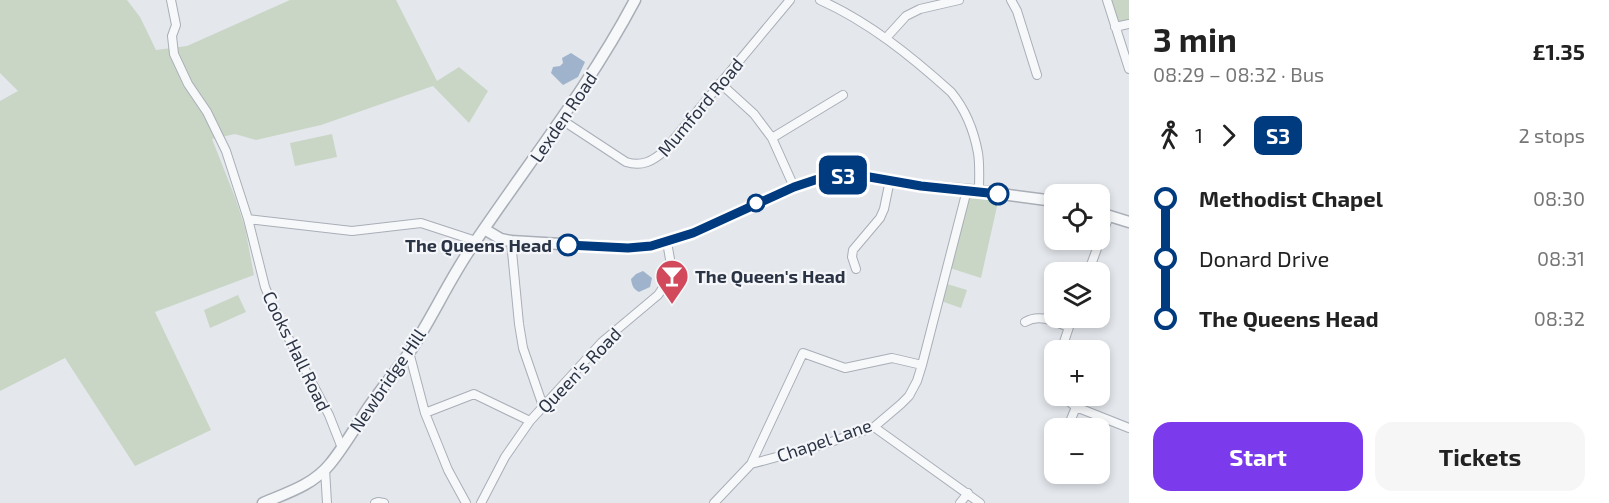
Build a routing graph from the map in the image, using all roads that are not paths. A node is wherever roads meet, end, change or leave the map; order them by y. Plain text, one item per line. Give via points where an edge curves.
1 (171, 0) edge
2 (635, 0) edge
3 (790, 0) edge
4 (820, 0) edge
5 (959, 0) edge
6 (1011, 0) edge
7 (1107, 0) edge
8 (1129, 24) edge
9 (1115, 27) junction
10 (886, 38) junction
11 (1129, 69) edge
12 (1037, 75) dead end
13 (720, 83) junction
14 (843, 95) dead end
15 (562, 120) junction
16 (772, 138) junction
17 (890, 180) junction
18 (794, 187) junction
19 (967, 190) junction
20 (979, 191) junction
21 (1044, 200) edge
22 (1110, 217) edge
23 (248, 219) junction
24 (1129, 222) edge
25 (484, 230) junction
26 (476, 241) junction
27 (511, 241) junction
28 (667, 242) junction
29 (856, 269) dead end
30 (1044, 318) edge
31 (1025, 322) dead end
32 (409, 352) junction
33 (922, 365) junction
34 (543, 406) junction
35 (1076, 407) joint
36 (425, 413) junction
37 (1072, 418) edge
38 (530, 421) junction
39 (874, 427) junction
40 (1129, 428) edge
41 (342, 447) junction
42 (751, 464) junction
43 (325, 469) junction
44 (968, 493) junction
45 (263, 503) edge
46 (327, 503) edge
47 (375, 503) edge
48 (384, 503) edge
49 (466, 503) edge
50 (481, 503) edge
51 (714, 503) edge
52 (960, 503) edge
53 (980, 503) edge

1 - 23 street, Cooks Hall Road via 176,25 172,36 174,54 226,151
2 - 15 street, Lexden Road
3 - 13 street, Mumford Road
4 - 10 street
5 - 10 street via 906,16
6 - 12 street
7 - 9 street
8 - 9 street
9 - 11 street
10 - 20 street via 959,102 978,155
13 - 15 street, Mumford Road via 664,151 644,164 626,162
13 - 16 street via 754,114
14 - 16 street
15 - 25 street, Lexden Road
16 - 18 street
17 - 18 street via 838,175
17 - 19 street
17 - 29 street via 880,218 854,250
18 - 28 street
19 - 20 street
19 - 33 street, Chapel Lane
20 - 21 street
22 - 24 street
23 - 26 street via 352,231 421,223
23 - 41 street, Cooks Hall Road via 265,287
25 - 26 street, Newbridge Hill
25 - 27 street
26 - 32 street, Newbridge Hill
27 - 28 street via 628,248
27 - 34 street via 523,348
28 - 34 street, Queen's Road via 669,279 658,295 602,342
30 - 31 street
32 - 36 street
32 - 41 street, Newbridge Hill
33 - 39 street, Chapel Lane via 909,396
33 - 42 street via 892,358 845,368 803,353
34 - 38 street, Queen's Road
35 - 37 street
35 - 40 street
36 - 38 street via 474,394
36 - 49 street
38 - 50 street, Queen's Road
39 - 42 street, Chapel Lane
39 - 44 street
41 - 43 street, Newbridge Hill
42 - 51 street, Chapel Lane
43 - 45 street, Newbridge Hill via 295,490
43 - 46 street
44 - 52 street
44 - 53 street
47 - 48 street

